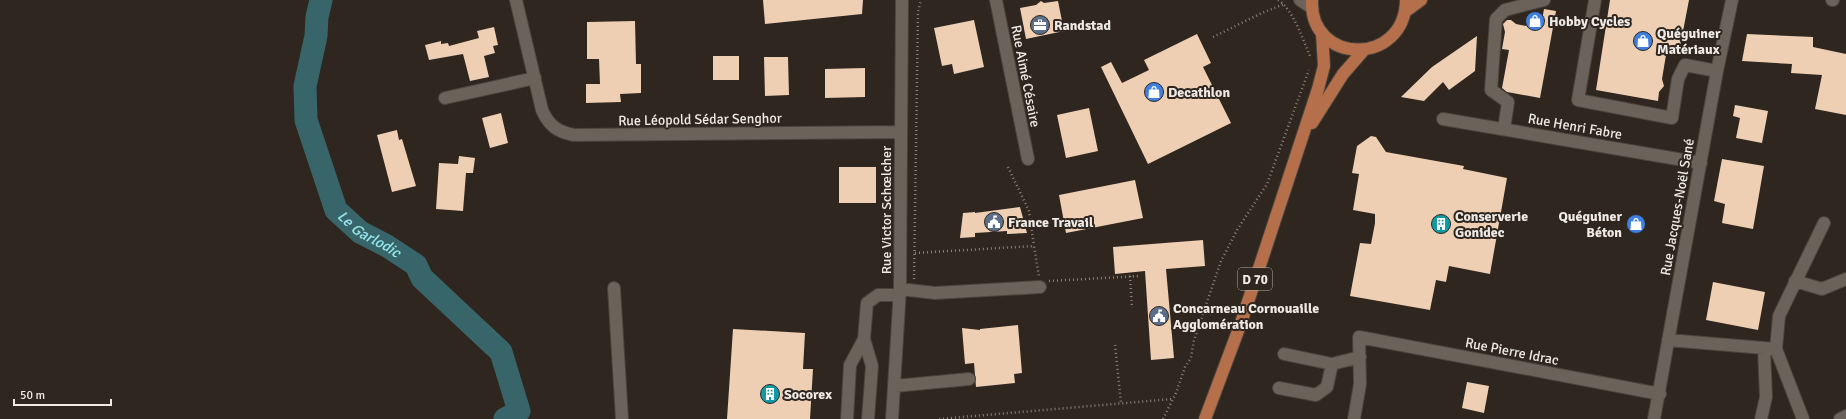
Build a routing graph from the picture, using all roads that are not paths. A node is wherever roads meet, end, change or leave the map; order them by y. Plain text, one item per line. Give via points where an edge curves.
1 (516, 0) edge
2 (902, 0) edge
3 (996, 0) edge
4 (1300, 0) edge
5 (1421, 0) edge
6 (1544, 0) edge
7 (1595, 0) edge
8 (1733, 1) edge
9 (1312, 4) edge
10 (1406, 6) edge
11 (1322, 32) junction
12 (1364, 50) junction
13 (1717, 71) junction
14 (535, 78) junction
15 (445, 98) dead end
16 (1443, 119) dead end
17 (1504, 130) junction
18 (901, 132) junction
19 (1303, 138) junction
20 (1028, 159) dead end
21 (1701, 163) junction
22 (1824, 223) dead end
23 (1846, 279) edge
24 (1795, 281) junction
25 (1039, 284) road end
26 (614, 288) dead end
27 (900, 292) junction
28 (864, 339) junction
29 (1668, 340) junction
30 (1764, 348) junction
31 (1776, 349) junction
32 (1284, 354) dead end
33 (1360, 357) junction
34 (1332, 364) junction
35 (969, 379) dead end
36 (895, 386) junction
37 (1279, 388) dead end
38 (1660, 394) junction
39 (1846, 416) edge
40 (622, 419) edge
41 (847, 419) edge
42 (868, 419) edge
43 (892, 419) edge
44 (1205, 419) edge
45 (1354, 419) edge
46 (1654, 419) edge
47 (1761, 419) edge
48 (1803, 419) edge
49 (1840, 419) edge

1 - 14 street, Rue Léopold Sédar Senghor
2 - 18 street, Rue Victor Schœlcher
3 - 20 street, Rue Aimé Césaire
4 - 9 street
5 - 10 main road
6 - 17 street via 1505,10 1496,19 1491,90 1508,102
7 - 13 street via 1578,100 1672,118 1678,79 1685,65
8 - 13 street, Rue Jacques-Noël Sané
9 - 11 main road via 1315,21
10 - 12 main road via 1401,26 1392,38 1379,46
11 - 12 main road via 1340,47
11 - 19 main road, D 70 via 1324,66
12 - 19 main road, D 70 via 1343,74
13 - 21 street, Rue Jacques-Noël Sané
14 - 15 street
14 - 18 street, Rue Léopold Sédar Senghor via 546,119 552,127 574,135
16 - 17 street, Rue Henri Fabre
17 - 21 street, Rue Henri Fabre
18 - 27 street, Rue Victor Schœlcher
19 - 44 main road, D 70 via 1275,215 1241,323
21 - 29 street, Rue Jacques-Noël Sané
22 - 24 street
23 - 24 street via 1822,289
24 - 31 street via 1779,316
25 - 27 street via 935,293
26 - 40 street
27 - 28 street via 878,295 867,303
27 - 36 street, Rue Victor Schœlcher
28 - 41 street via 850,365
28 - 42 street via 872,366
29 - 30 street
29 - 38 street, Rue Jacques-Noël Sané
30 - 31 street
30 - 47 street via 1766,397
31 - 48 street
32 - 34 street
33 - 34 street
33 - 38 street, Rue Pierre Idrac via 1359,337
33 - 45 street via 1360,384
34 - 37 street via 1327,387 1316,395
35 - 36 street
36 - 43 street, Rue Victor Schœlcher
38 - 46 street, Rue Jacques-Noël Sané
39 - 49 street

